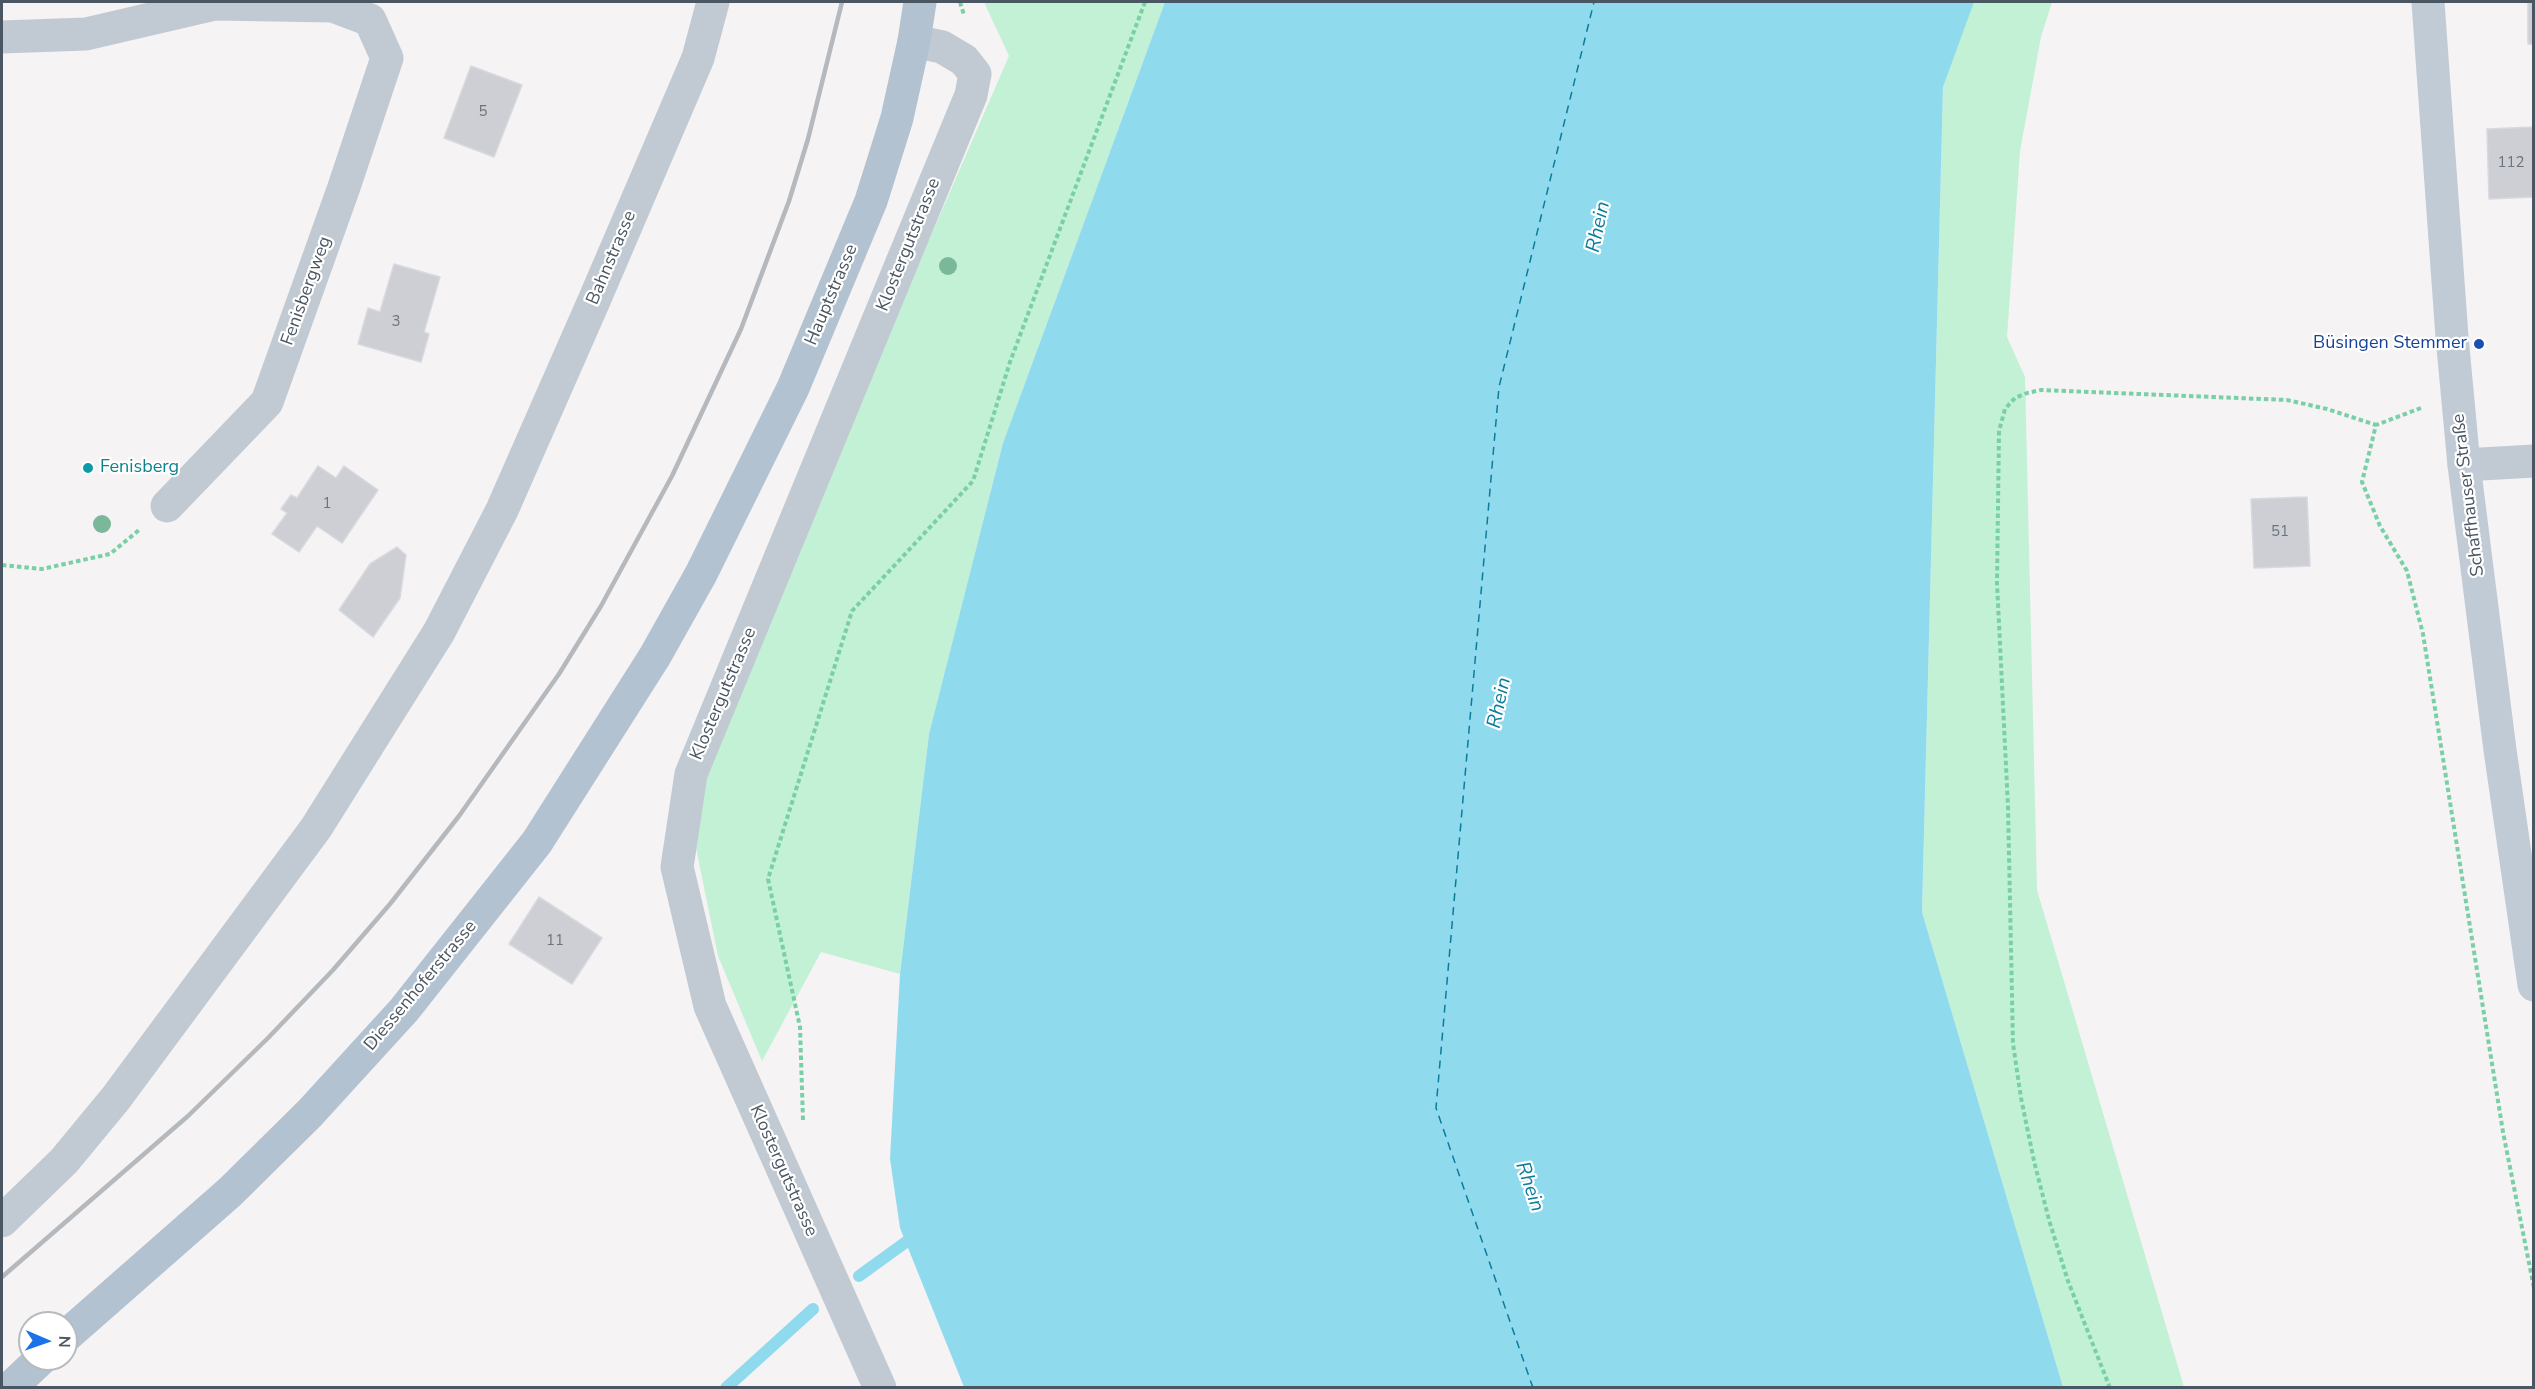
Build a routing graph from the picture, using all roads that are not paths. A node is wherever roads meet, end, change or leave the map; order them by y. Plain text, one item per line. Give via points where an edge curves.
1 (215, 2) edge
2 (713, 2) edge
3 (920, 2) edge
4 (2428, 2) edge
5 (2, 37) edge
6 (914, 41) junction
7 (2534, 461) edge
8 (2464, 465) junction
9 (167, 506) road end
10 (701, 574) joint
11 (2534, 985) edge
12 (2, 1221) edge
13 (78, 1325) edge
14 (28, 1371) edge
15 (10, 1388) edge
16 (880, 1388) edge

1 - 5 street, Fenisbergweg via 86,34
1 - 9 street, Fenisbergweg via 333,6 370,20 387,58 267,402
2 - 12 street, Bahnstrasse via 698,58 501,510 439,632 316,828 116,1098 64,1161
3 - 6 main road, Hauptstrasse
4 - 8 main road, Schaffhauser Straße
6 - 10 main road, Hauptstrasse via 897,118 871,201 793,388
6 - 16 street, Klostergutstrasse via 942,47 964,60 975,74 972,95 690,774 677,867 710,1006
7 - 8 street
8 - 11 main road, Schaffhauser Straße
10 - 13 main road, Diessenhoferstrasse via 655,656 537,842 404,1010 310,1113 238,1184
14 - 15 main road

